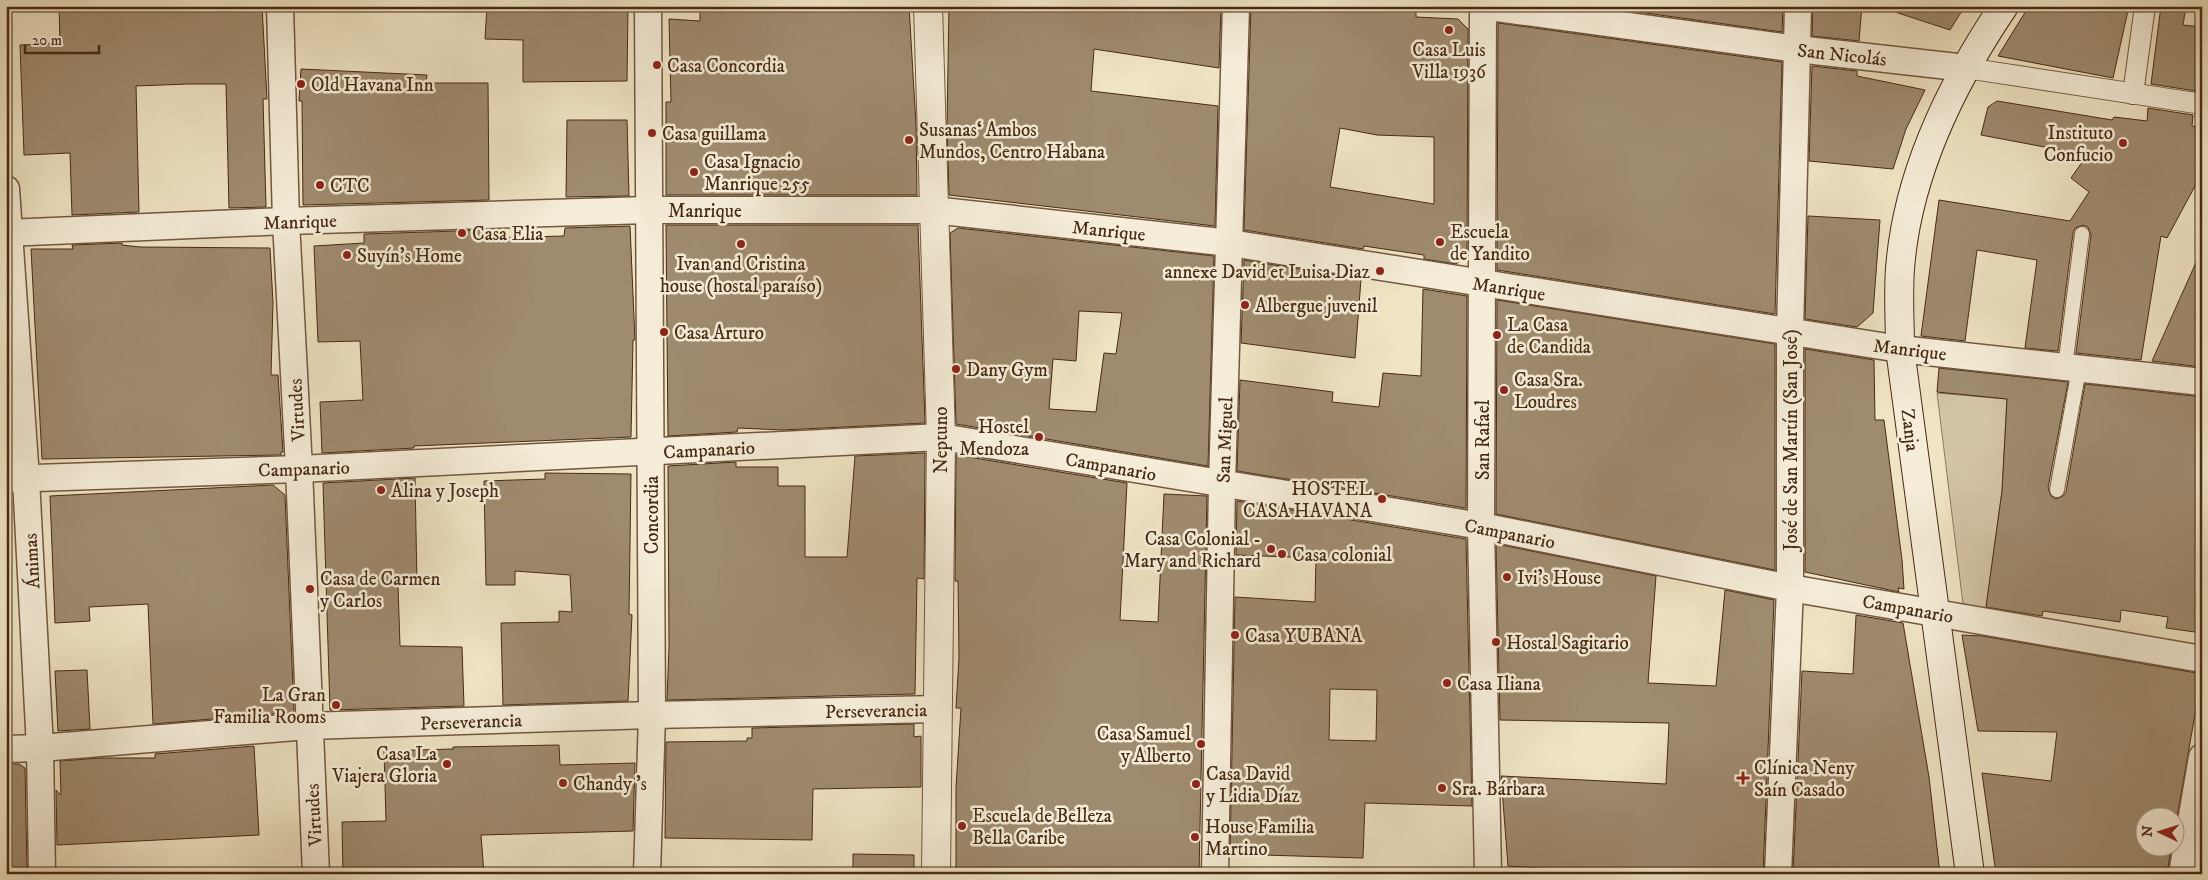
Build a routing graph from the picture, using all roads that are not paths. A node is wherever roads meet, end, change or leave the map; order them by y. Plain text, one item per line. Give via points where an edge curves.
1 (280, 6) edge
2 (648, 6) edge
3 (928, 6) edge
4 (1236, 6) edge
5 (1483, 6) edge
6 (1798, 6) edge
7 (2004, 6) edge
8 (2144, 6) edge
9 (1797, 49) junction
10 (1966, 68) junction
11 (2132, 94) junction
12 (2202, 104) edge
13 (6, 189) edge
14 (648, 210) junction
15 (933, 210) junction
16 (286, 221) junction
17 (7, 233) edge
18 (2082, 234) dead end
19 (1230, 243) junction
20 (1483, 284) junction
21 (1790, 332) junction
22 (1900, 349) junction
23 (2072, 368) junction
24 (2202, 382) edge
25 (941, 437) junction
26 (651, 452) junction
27 (299, 469) junction
28 (16, 479) edge
29 (1222, 485) junction
30 (2057, 490) dead end
31 (1481, 526) junction
32 (1790, 588) junction
33 (1934, 612) junction
34 (2202, 659) edge
35 (937, 709) junction
36 (652, 715) junction
37 (308, 726) junction
38 (40, 748) junction
39 (6, 749) edge
40 (2202, 757) edge
41 (42, 874) edge
42 (316, 874) edge
43 (647, 874) edge
44 (936, 874) edge
45 (1215, 874) edge
46 (1488, 874) edge
47 (1778, 874) edge
48 (1970, 874) edge
49 (2182, 874) edge

1 - 16 street, Virtudes
2 - 14 street, Concordia
3 - 15 main road, Neptuno
4 - 19 street, San Miguel
5 - 9 street, San Nicolás
5 - 20 street, San Rafael
6 - 9 street, José de San Martín (San José)
7 - 10 main road, Zanja
8 - 11 street
9 - 10 street, San Nicolás
9 - 21 street, José de San Martín (San José)
10 - 11 street, San Nicolás
10 - 22 main road, Zanja via 1923,163 1908,218 1900,269
11 - 12 street, San Nicolás
13 - 17 street, Ánimas
14 - 15 street, Manrique
14 - 16 street, Manrique
14 - 26 street, Concordia
15 - 19 street, Manrique
15 - 25 main road, Neptuno
16 - 17 street, Manrique
16 - 27 street, Virtudes
17 - 28 street, Ánimas
18 - 23 lane
19 - 20 street, Manrique
19 - 29 street, San Miguel
20 - 21 street, Manrique
20 - 31 street, San Rafael
21 - 22 street, Manrique
21 - 32 street, José de San Martín (San José)
22 - 23 street, Manrique
22 - 33 main road, Zanja
23 - 24 street, Manrique
23 - 30 lane
25 - 26 street, Campanario
25 - 29 street, Campanario
25 - 35 main road, Neptuno
26 - 27 street, Campanario
26 - 36 street, Concordia
27 - 28 street, Campanario
27 - 37 street, Virtudes
28 - 38 street, Ánimas
29 - 31 street, Campanario
29 - 45 street, San Miguel
31 - 32 street, Campanario
31 - 46 street, San Rafael
32 - 33 street, Campanario
32 - 47 street, José de San Martín (San José)
33 - 34 street, Campanario
33 - 48 main road, Zanja
35 - 36 street, Perseverancia
35 - 44 main road, Neptuno
36 - 37 street, Perseverancia
36 - 43 street, Concordia
37 - 38 street, Perseverancia
37 - 42 street, Virtudes
38 - 39 street, Perseverancia
38 - 41 street, Ánimas
40 - 49 street

